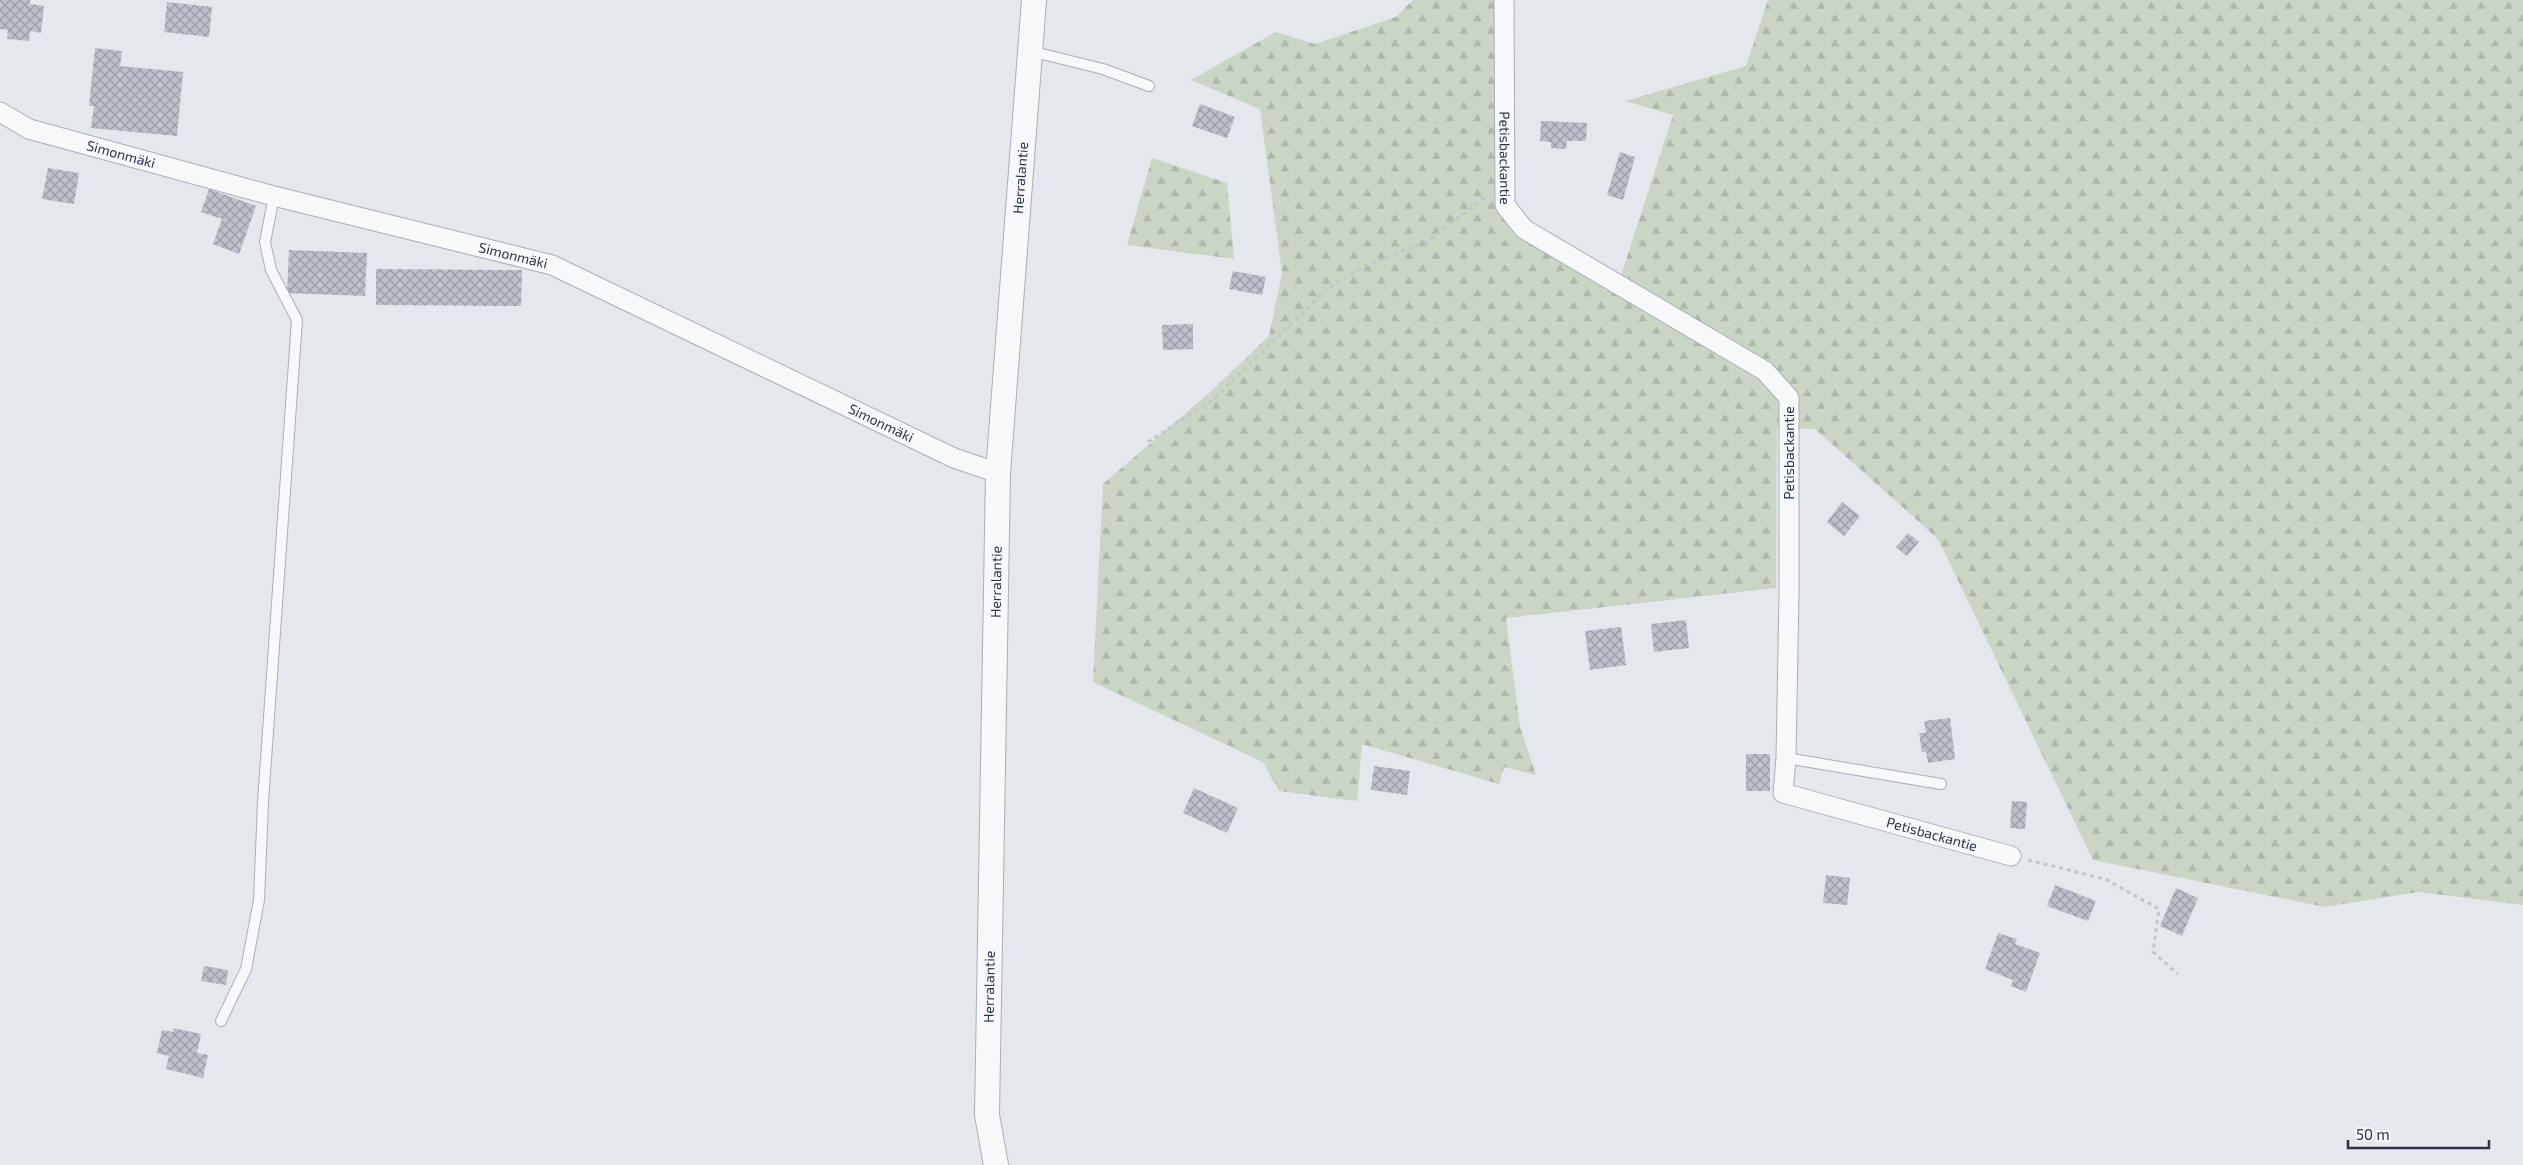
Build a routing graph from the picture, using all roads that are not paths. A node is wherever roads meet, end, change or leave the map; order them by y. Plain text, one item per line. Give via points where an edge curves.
1 (1034, 0) edge
2 (1504, 0) edge
3 (1030, 51) junction
4 (1149, 86) dead end
5 (0, 112) edge
6 (274, 196) junction
7 (998, 473) junction
8 (1786, 758) junction
9 (1941, 784) dead end
10 (2011, 856) road end
11 (221, 1021) dead end
12 (996, 1165) edge

1 - 3 street, Herralantie
2 - 8 street, Petisbackantie via 1505,205 1524,229 1765,371 1789,398
3 - 4 lane via 1103,69
3 - 7 street, Herralantie
5 - 6 street, Simonmäki via 29,129
6 - 7 street, Simonmäki via 552,265 954,458
6 - 11 lane via 265,242 271,270 297,320 259,900 246,969
7 - 12 street, Herralantie via 987,1115
8 - 9 lane
8 - 10 street, Petisbackantie via 1783,793

